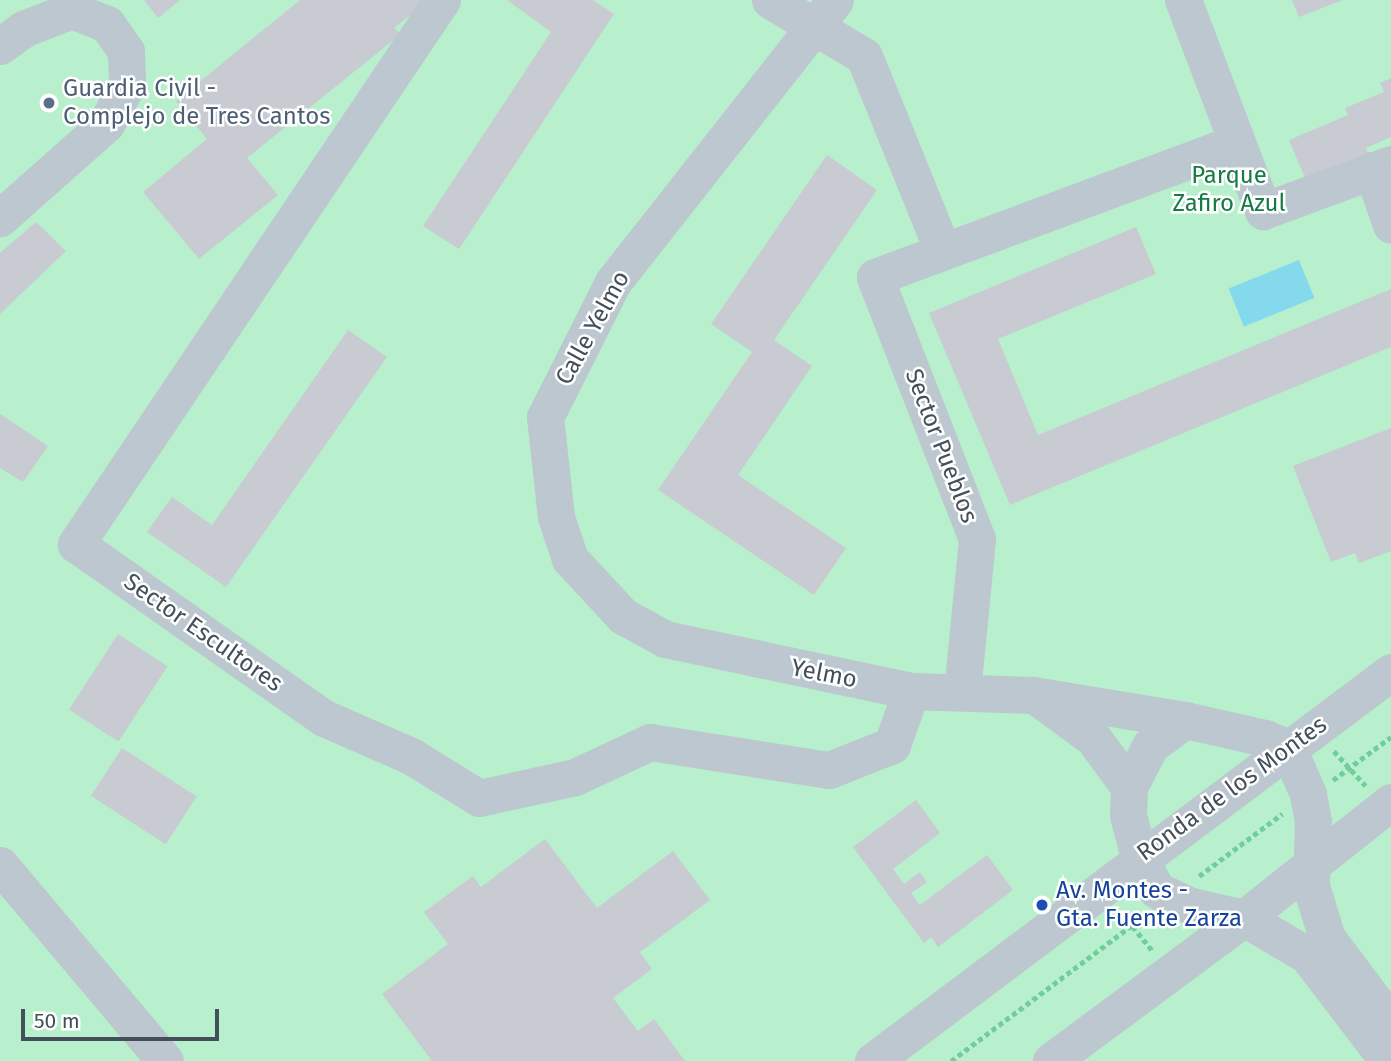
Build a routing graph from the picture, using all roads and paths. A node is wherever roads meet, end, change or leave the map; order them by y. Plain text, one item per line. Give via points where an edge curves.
1 (442, 0) edge
2 (770, 0) edge
3 (1183, 0) edge
4 (826, 13) edge
5 (0, 46) edge
6 (1236, 143) junction
7 (1382, 167) edge
8 (0, 218) edge
9 (1391, 225) edge
10 (943, 252) junction
11 (623, 616) joint
12 (1391, 672) edge
13 (911, 691) junction
14 (962, 692) junction
15 (1033, 695) junction
16 (1185, 720) junction
17 (1391, 737) edge
18 (1300, 738) junction
19 (1352, 770) junction
20 (1129, 787) junction
21 (1388, 805) edge
22 (1327, 853) junction
23 (1139, 857) junction
24 (0, 864) edge
25 (1100, 887) junction
26 (1244, 918) junction
27 (1170, 972) junction
28 (1391, 1023) edge
29 (165, 1061) edge
30 (873, 1061) edge
31 (1051, 1061) edge
32 (1388, 1061) edge

1 - 13 street, Sector Escultores via 76,544 324,718 411,756 479,798 575,776 650,741 829,770 892,745
2 - 4 street
3 - 6 street
4 - 10 street via 864,56
4 - 11 street, Calle Yelmo via 612,282 545,416 556,517 570,559
5 - 8 street via 23,29 72,10 107,24 126,51 127,85 106,124
6 - 7 street via 1263,211
6 - 10 street, Sector Pueblos
7 - 9 street
10 - 14 street, Sector Pueblos via 875,277 977,540
11 - 13 street, Yelmo via 678,642
12 - 18 street, Ronda de los Montes
13 - 14 street, Yelmo
14 - 15 street, Yelmo
15 - 16 street, Yelmo
15 - 20 street via 1093,738
16 - 18 street, Yelmo via 1265,738
16 - 20 street via 1150,746
17 - 19 path
18 - 19 path
18 - 22 street via 1308,794
18 - 23 street, Ronda de los Montes
19 - 21 path
20 - 23 street via 1128,815
21 - 22 street
22 - 26 street
22 - 28 street via 1311,886 1327,938
23 - 25 street, Ronda de los Montes
23 - 26 street via 1157,890 1191,906
24 - 29 street
25 - 27 path
25 - 30 street, Ronda de los Montes
26 - 27 street
26 - 32 street via 1307,955
27 - 31 street

